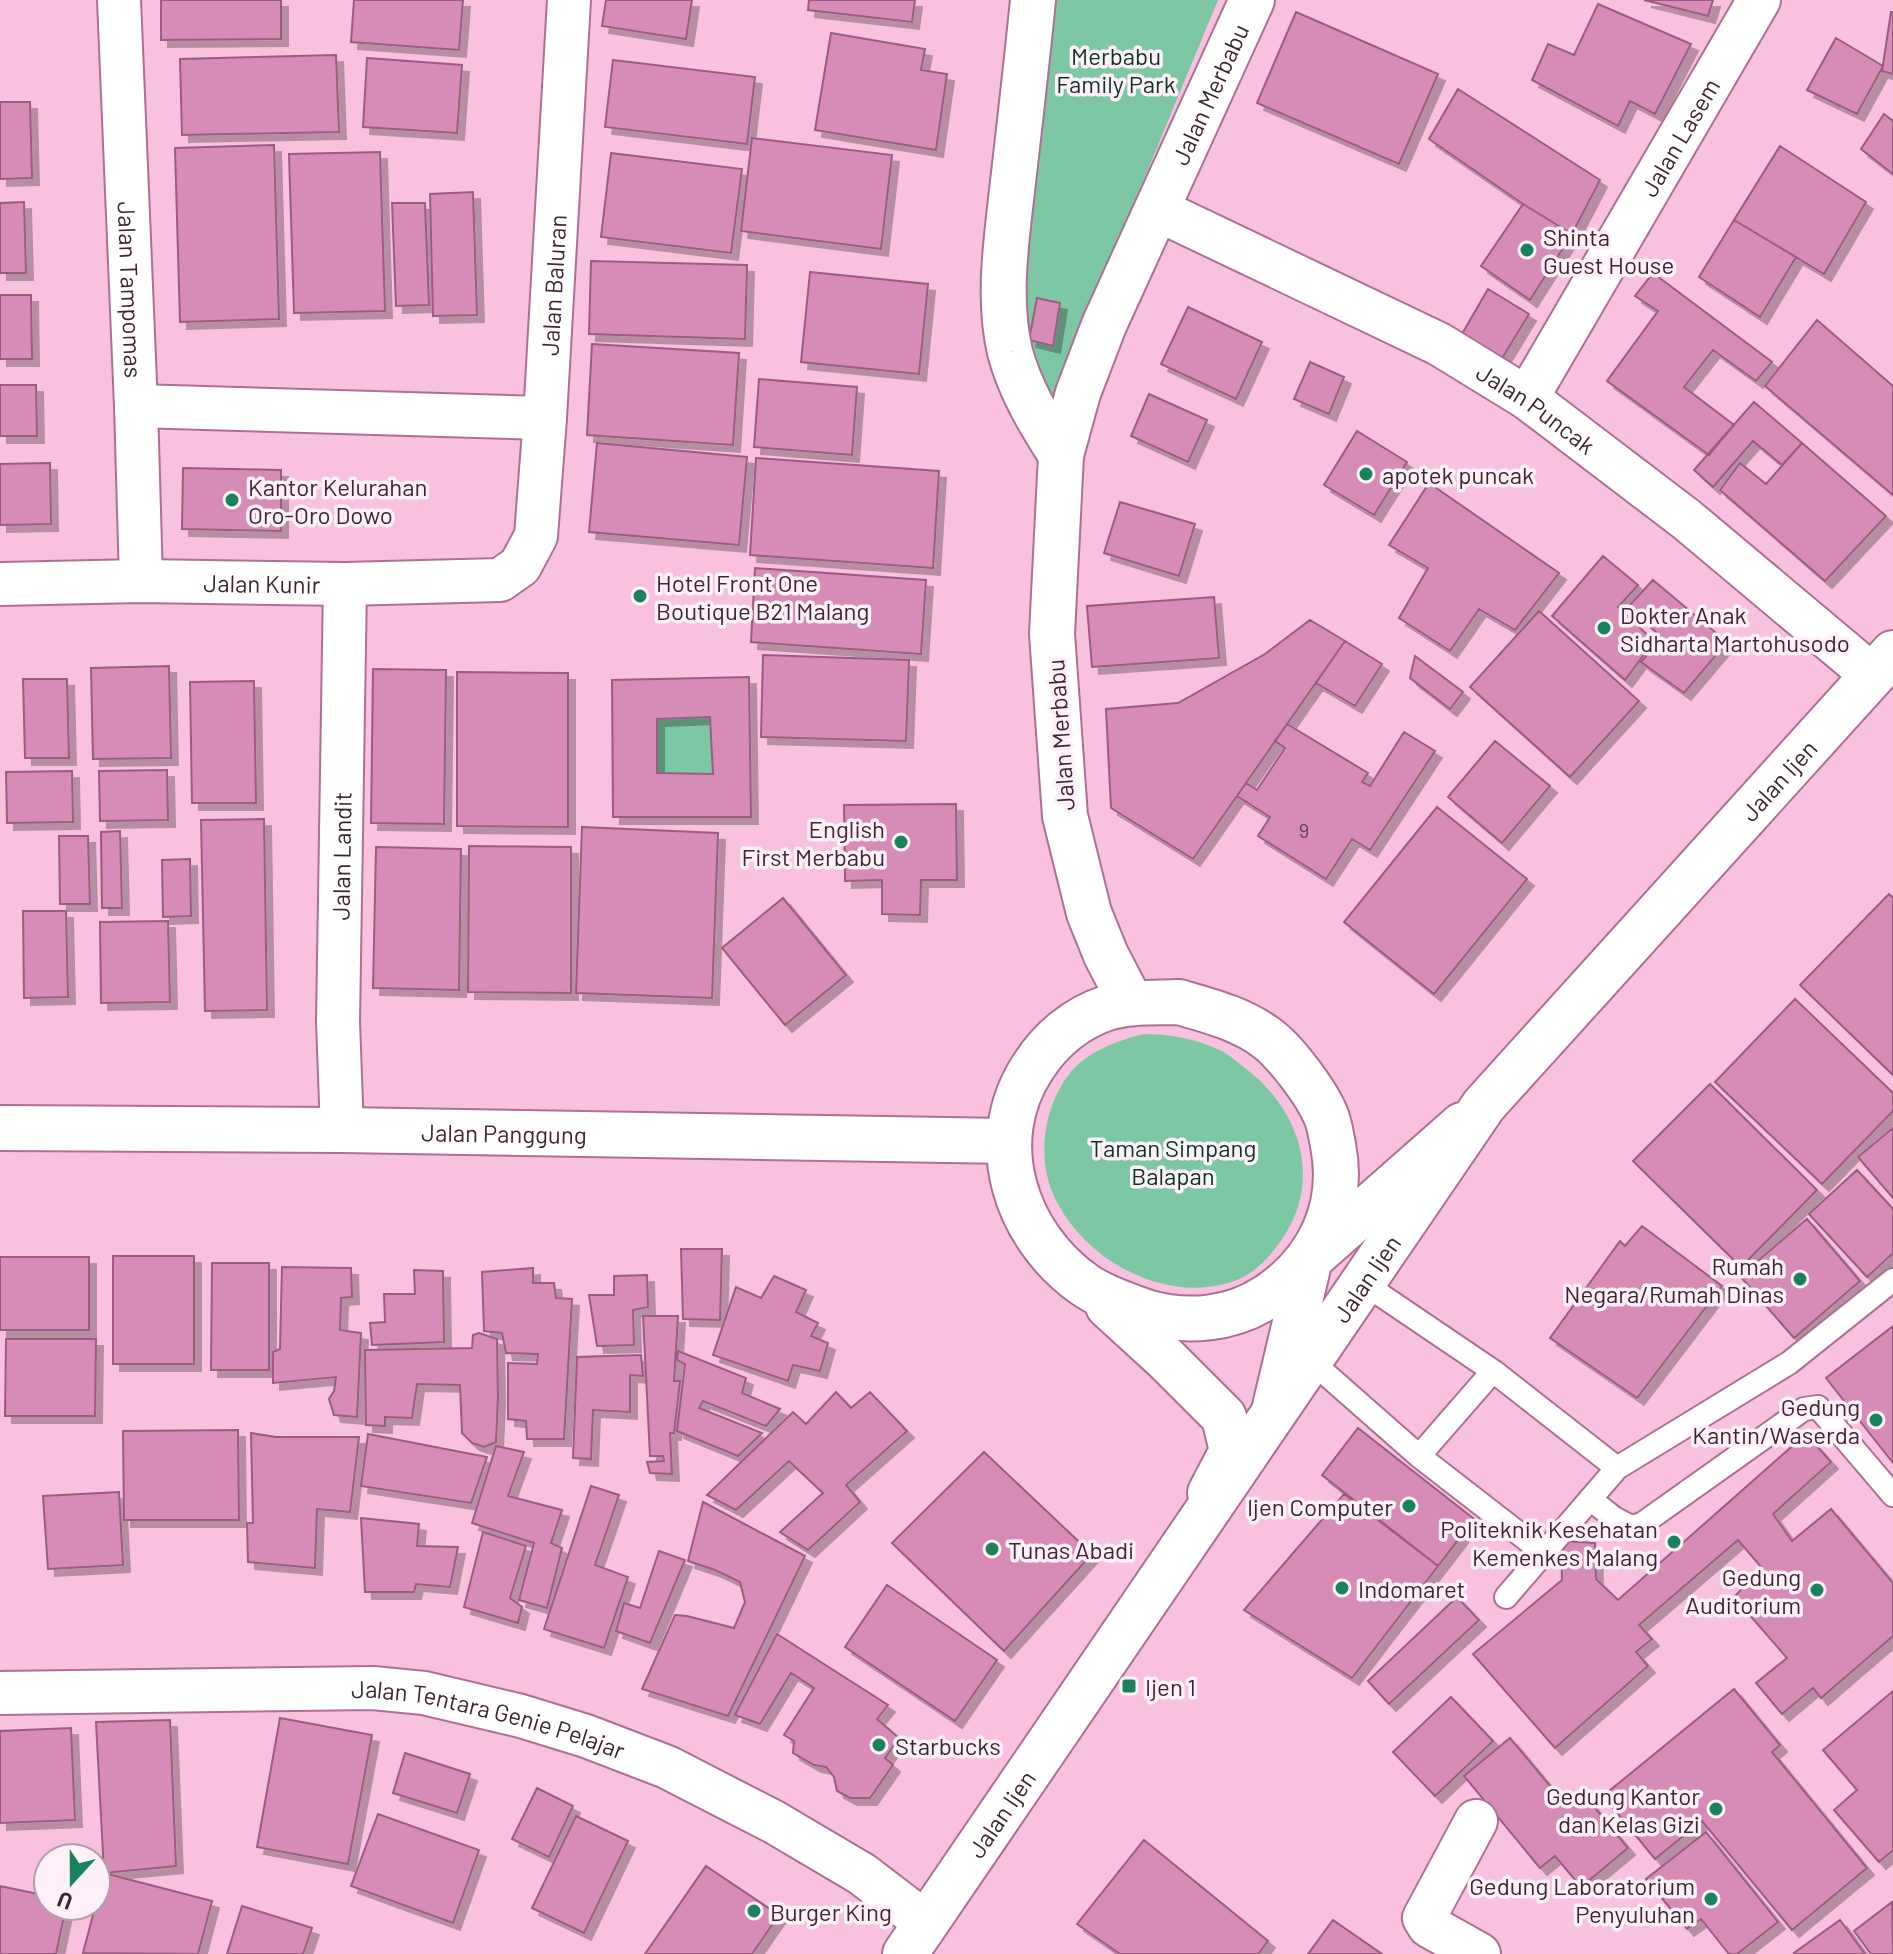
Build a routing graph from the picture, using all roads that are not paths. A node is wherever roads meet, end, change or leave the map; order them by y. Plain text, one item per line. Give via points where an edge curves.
1 (119, 0) edge
2 (569, 0) edge
3 (1033, 0) edge
4 (1252, 0) edge
5 (1759, 0) edge
6 (1156, 209) junction
7 (1527, 398) junction
8 (136, 406) junction
9 (545, 418) junction
10 (1061, 455) junction
11 (520, 566) joint
12 (141, 581) junction
13 (0, 584) edge
14 (345, 584) junction
15 (1883, 664) edge
16 (1131, 1003) junction
17 (1484, 1105) junction
18 (0, 1128) edge
19 (342, 1130) junction
20 (1008, 1141) junction
21 (1310, 1259) junction
22 (1893, 1280) edge
23 (1363, 1283) junction
24 (1086, 1286) junction
25 (1311, 1361) junction
26 (1493, 1371) junction
27 (1273, 1416) junction
28 (1419, 1456) junction
29 (1617, 1468) junction
30 (1893, 1495) edge
31 (1590, 1499) junction
32 (1183, 1545) junction
33 (1544, 1553) junction
34 (1506, 1597) dead end
35 (0, 1693) edge
36 (1476, 1821) dead end
37 (916, 1939) edge
38 (1479, 1954) edge

1 - 8 street, Jalan Tampomas
2 - 9 street, Jalan Baluran
3 - 10 main road via 1003,294 1021,385
4 - 6 main road, Jalan Merbabu
5 - 7 street, Jalan Lasem
6 - 7 street, Jalan Puncak via 1439,344
6 - 10 main road, Jalan Merbabu via 1104,325
7 - 15 street, Jalan Puncak
8 - 9 street
8 - 12 street, Jalan Tampomas
9 - 11 street, Jalan Baluran via 536,536
10 - 16 main road, Jalan Merbabu via 1052,634 1065,816 1089,913
11 - 14 street, Jalan Kunir via 500,580
12 - 13 street, Jalan Kunir
12 - 14 street, Jalan Kunir
14 - 19 street, Jalan Landit via 338,1022
15 - 17 main road, Jalan Ijen
16 - 20 main road via 1070,1026 1044,1050 1024,1080
16 - 21 main road via 1179,1002 1225,1015 1268,1039 1311,1089 1327,1117 1337,1165 1334,1201
17 - 21 main road
17 - 23 main road, Jalan Ijen
18 - 19 main road, Jalan Panggung
19 - 20 main road, Jalan Panggung
20 - 24 main road via 1011,1180 1024,1213 1040,1242
21 - 24 main road via 1255,1305 1212,1318 1159,1315
21 - 27 main road
22 - 29 lane via 1789,1363
23 - 25 main road, Jalan Ijen
23 - 26 lane
24 - 32 main road via 1224,1417 1232,1451
25 - 27 main road, Jalan Ijen
25 - 28 lane
26 - 28 lane
26 - 29 lane
27 - 32 main road, Jalan Ijen
28 - 33 lane
29 - 31 lane
30 - 31 lane via 1818,1407 1804,1409 1642,1524 1631,1527
31 - 33 lane
32 - 37 main road, Jalan Ijen
33 - 34 lane
35 - 37 street, Jalan Tentara Genie Pelajar via 373,1688 424,1693 521,1716 667,1767 774,1822 862,1874
36 - 38 street via 1424,1918

